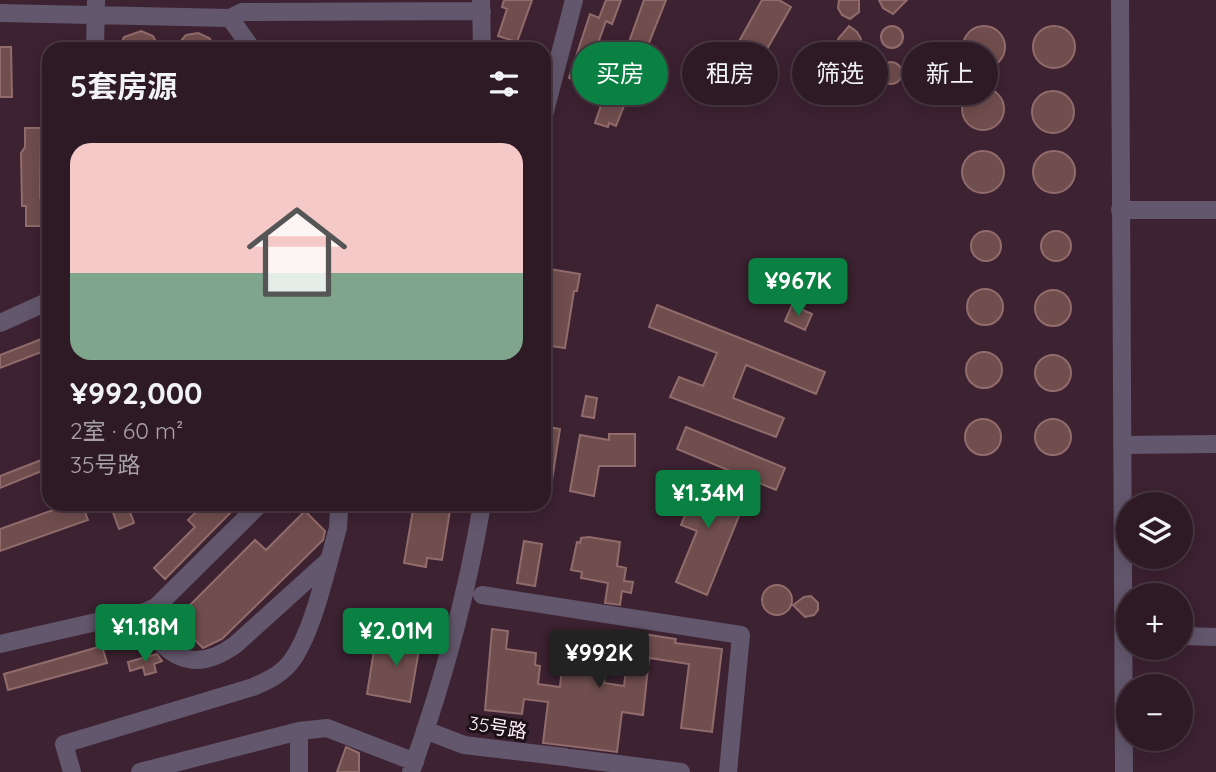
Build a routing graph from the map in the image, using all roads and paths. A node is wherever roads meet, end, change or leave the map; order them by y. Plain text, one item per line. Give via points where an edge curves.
1 (575, 0) edge
2 (1119, 0) edge
3 (481, 6) edge
4 (96, 7) edge
5 (0, 13) edge
6 (230, 18) junction
7 (95, 42) edge
8 (247, 42) edge
9 (482, 42) edge
10 (551, 89) edge
11 (1216, 210) edge
12 (1120, 211) junction
13 (42, 304) edge
14 (0, 323) edge
15 (1216, 444) edge
16 (1122, 445) junction
17 (253, 511) edge
18 (339, 511) edge
19 (481, 511) edge
20 (328, 561) junction
21 (1125, 583) edge
22 (482, 594) dead end
23 (138, 615) junction
24 (1193, 636) edge
25 (1216, 637) edge
26 (0, 644) edge
27 (1126, 660) edge
28 (425, 730) junction
29 (299, 732) junction
30 (413, 767) edge
31 (145, 771) edge
32 (72, 772) edge
33 (299, 772) edge
34 (681, 772) edge
35 (728, 772) edge
36 (1124, 772) edge

1 - 10 street
2 - 12 street
3 - 6 street via 243,12
3 - 9 street
4 - 5 street
4 - 6 street
4 - 7 street
6 - 8 street
11 - 12 street
12 - 16 street
13 - 14 street
15 - 16 street
16 - 21 street
17 - 23 street via 156,607
18 - 20 street
19 - 28 street via 473,558
20 - 23 street via 234,645 211,658 187,660 170,653
20 - 32 street via 302,645 289,665 253,687 64,744
22 - 35 street via 741,635
23 - 26 street
24 - 25 street
27 - 36 street
28 - 30 street
28 - 34 street, 35号路 via 464,745
29 - 30 street via 327,728
29 - 31 street
29 - 33 street

